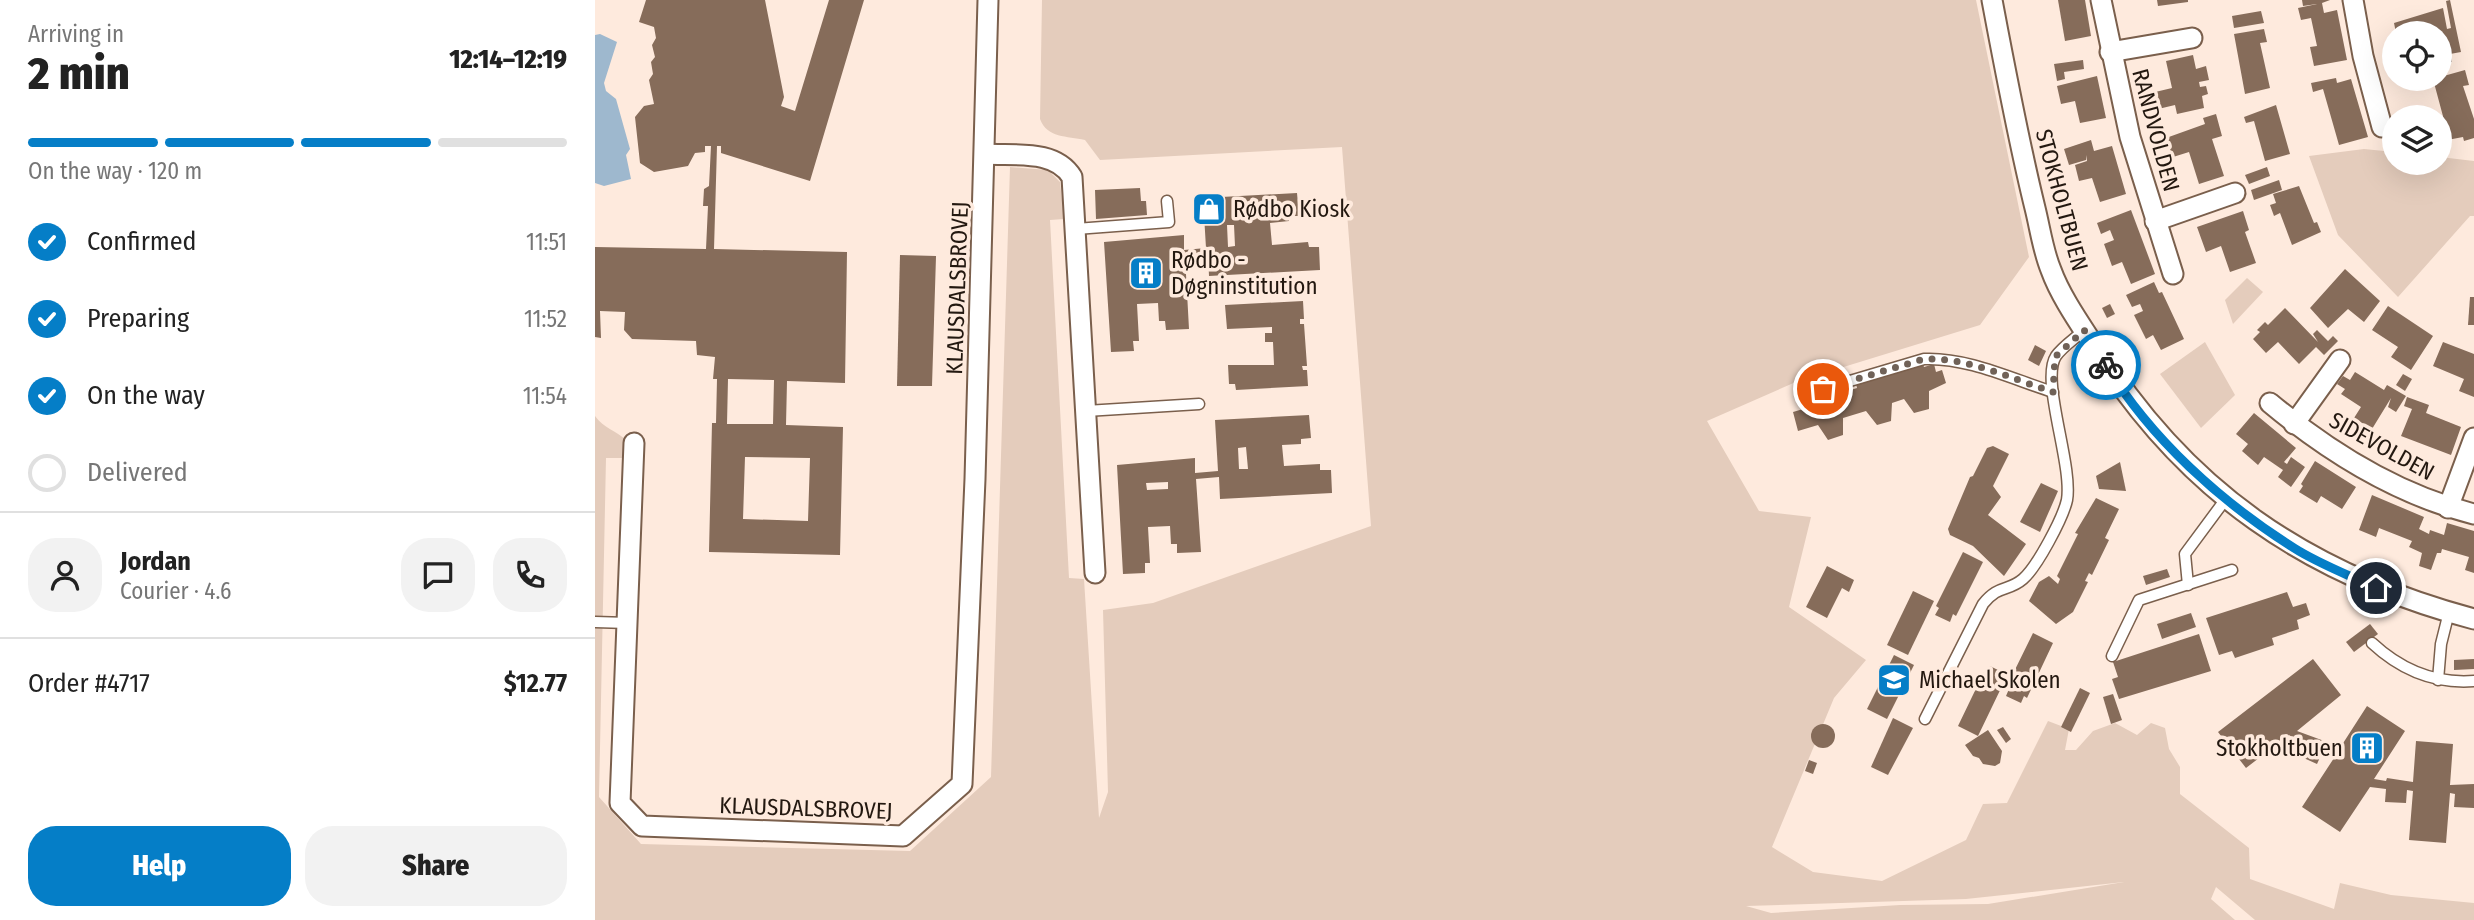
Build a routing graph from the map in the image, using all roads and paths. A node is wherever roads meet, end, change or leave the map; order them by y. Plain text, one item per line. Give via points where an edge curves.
1 (988, 0) edge
2 (1991, 0) edge
3 (2101, 0) edge
4 (2353, 0) edge
5 (2192, 38) dead end
6 (2110, 52) junction
7 (2382, 127) dead end
8 (985, 154) junction
9 (2235, 193) dead end
10 (1167, 201) dead end
11 (2155, 221) junction
12 (1076, 229) junction
13 (2173, 274) dead end
14 (2084, 330) junction
15 (2340, 360) dead end
16 (1823, 389) dead end
17 (2053, 392) junction
18 (2270, 403) dead end
19 (1199, 404) dead end
20 (1086, 411) junction
21 (2294, 424) junction
22 (2474, 438) edge
23 (634, 443) dead end
24 (2225, 499) junction
25 (2448, 508) junction
26 (2474, 514) edge
27 (2232, 570) dead end
28 (1095, 573) dead end
29 (2188, 585) junction
30 (2449, 612) junction
31 (2474, 619) edge
32 (595, 622) edge
33 (628, 623) junction
34 (2372, 643) dead end
35 (2112, 656) dead end
36 (2438, 680) junction
37 (2474, 681) edge
38 (1924, 719) dead end

1 - 8 street, KLAUSDALSBROVEJ
2 - 14 street, STOKHOLTBUEN via 2051,270
3 - 6 street, RANDVOLDEN
4 - 7 street
5 - 6 street, RANDVOLDEN
6 - 11 street, RANDVOLDEN
8 - 12 street via 1053,158 1064,164 1072,177
8 - 33 street, KLAUSDALSBROVEJ via 962,784 903,836 642,827 620,803
9 - 11 street, RANDVOLDEN
10 - 12 lane via 1169,222
11 - 13 street, RANDVOLDEN
12 - 20 street
14 - 17 lane via 2055,357
14 - 24 street, STOKHOLTBUEN via 2147,419
15 - 21 street, SIDEVOLDEN
16 - 17 lane via 1924,359 1938,359
17 - 38 lane via 2067,469 2067,501 2036,564 2021,581 1994,590 1983,604
18 - 21 street, SIDEVOLDEN
19 - 20 lane
20 - 28 street
21 - 25 street, SIDEVOLDEN via 2394,485
22 - 25 street, SIDEVOLDEN
23 - 33 street, KLAUSDALSBROVEJ
24 - 29 lane via 2185,554
24 - 30 street, STOKHOLTBUEN via 2296,549 2376,588
25 - 26 street, SIDEVOLDEN
27 - 29 lane
29 - 35 lane via 2139,600
30 - 31 street, STOKHOLTBUEN
30 - 36 lane
32 - 33 lane
34 - 36 lane via 2402,667
36 - 37 lane

